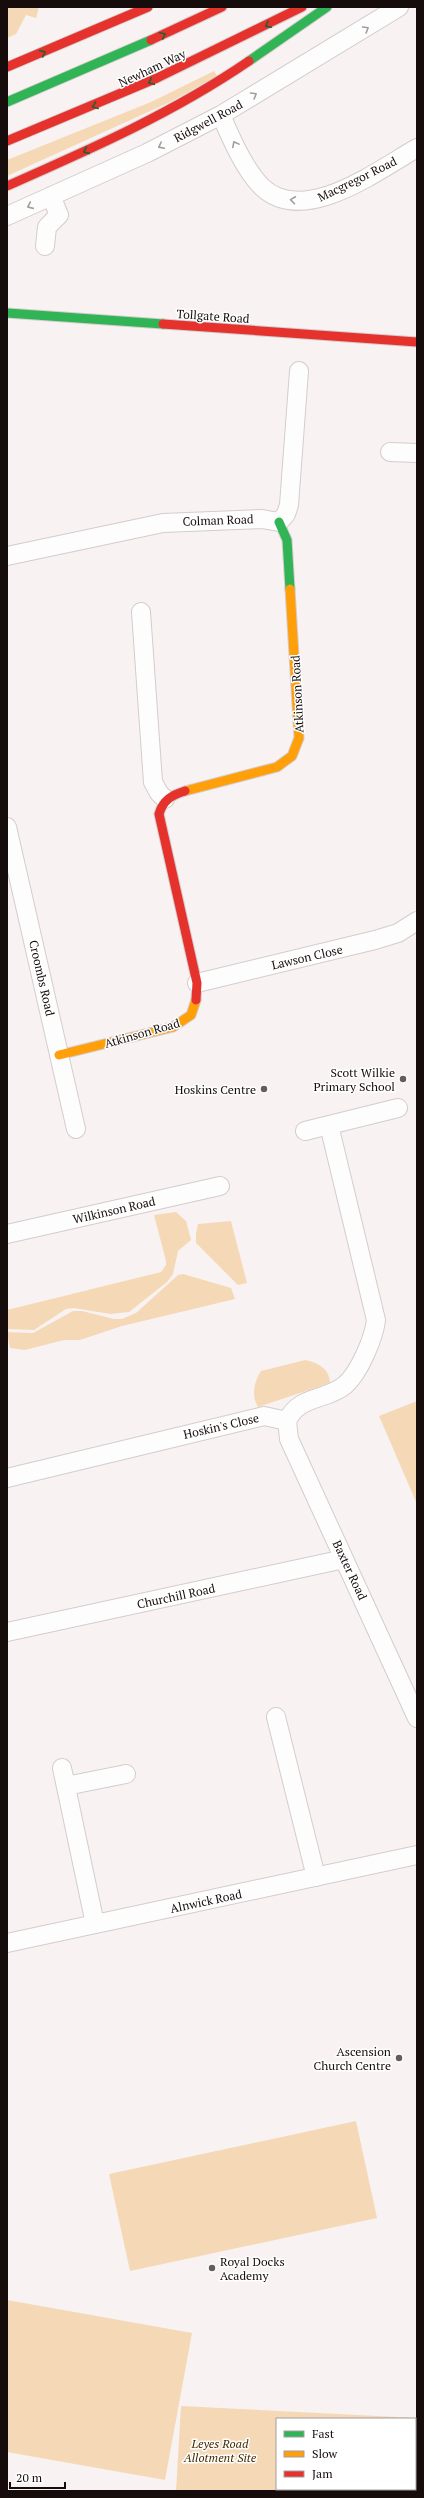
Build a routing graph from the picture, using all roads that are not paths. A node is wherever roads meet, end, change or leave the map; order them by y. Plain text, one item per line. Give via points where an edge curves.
1 (148, 7) edge
2 (222, 7) edge
3 (302, 7) edge
4 (327, 7) edge
5 (399, 7) edge
6 (7, 67) edge
7 (7, 102) edge
8 (220, 115) junction
9 (7, 141) edge
10 (417, 148) edge
11 (7, 186) edge
12 (51, 196) junction
13 (7, 216) edge
14 (45, 246) dead end
15 (7, 313) edge
16 (417, 342) edge
17 (299, 371) dead end
18 (390, 452) dead end
19 (417, 453) edge
20 (278, 522) junction
21 (7, 556) edge
22 (141, 612) dead end
23 (165, 799) junction
24 (7, 827) edge
25 (416, 925) edge
26 (197, 983) junction
27 (59, 1055) junction
28 (398, 1108) dead end
29 (330, 1125) junction
30 (76, 1129) dead end
31 (305, 1131) dead end
32 (220, 1186) dead end
33 (7, 1234) edge
34 (287, 1421) junction
35 (7, 1478) edge
36 (344, 1559) junction
37 (7, 1632) edge
38 (412, 1695) edge
39 (276, 1717) dead end
40 (417, 1718) edge
41 (126, 1774) dead end
42 (417, 1855) edge
43 (316, 1877) junction
44 (95, 1924) junction
45 (7, 1943) edge

6 -> 1 main road
7 -> 2 main road via 115,57
3 -> 9 main road, Newham Way via 132,91
4 -> 11 main road via 207,90 121,135
8 -> 5 street, Ridgwell Road
10 -> 8 street, Macgregor Road via 322,199 303,202 284,199 263,188 250,172
8 -> 12 street, Ridgwell Road via 147,153
12 -> 13 street, Ridgwell Road
12 - 14 street via 59,215 47,227
15 - 16 main road, Tollgate Road
17 - 20 street via 289,505 286,514
18 - 19 street
20 - 21 street, Colman Road via 262,519 163,523
20 - 23 main road, Atkinson Road via 287,540 299,738 292,756 277,767 171,795
22 - 23 street via 153,782 158,793
23 - 26 main road, Atkinson Road via 158,814 159,823
24 - 27 street, Croombs Road
25 - 26 street, Lawson Close via 398,934
26 - 27 main road, Atkinson Road via 197,1004 181,1024
27 - 30 street, Croombs Road
28 - 29 street
29 - 31 street
29 - 34 street via 376,1320 375,1330 344,1385 297,1406
32 - 33 street, Wilkinson Road
34 - 35 street, Hoskin's Close via 264,1416
34 - 36 street, Baxter Road via 290,1439
36 - 37 street, Churchill Road
36 - 38 street, Baxter Road
38 - 40 street, Baxter Road
39 - 43 street
41 - 44 street via 64,1777
42 - 43 street, Alnwick Road
43 - 44 street, Alnwick Road
44 - 45 street, Alnwick Road

